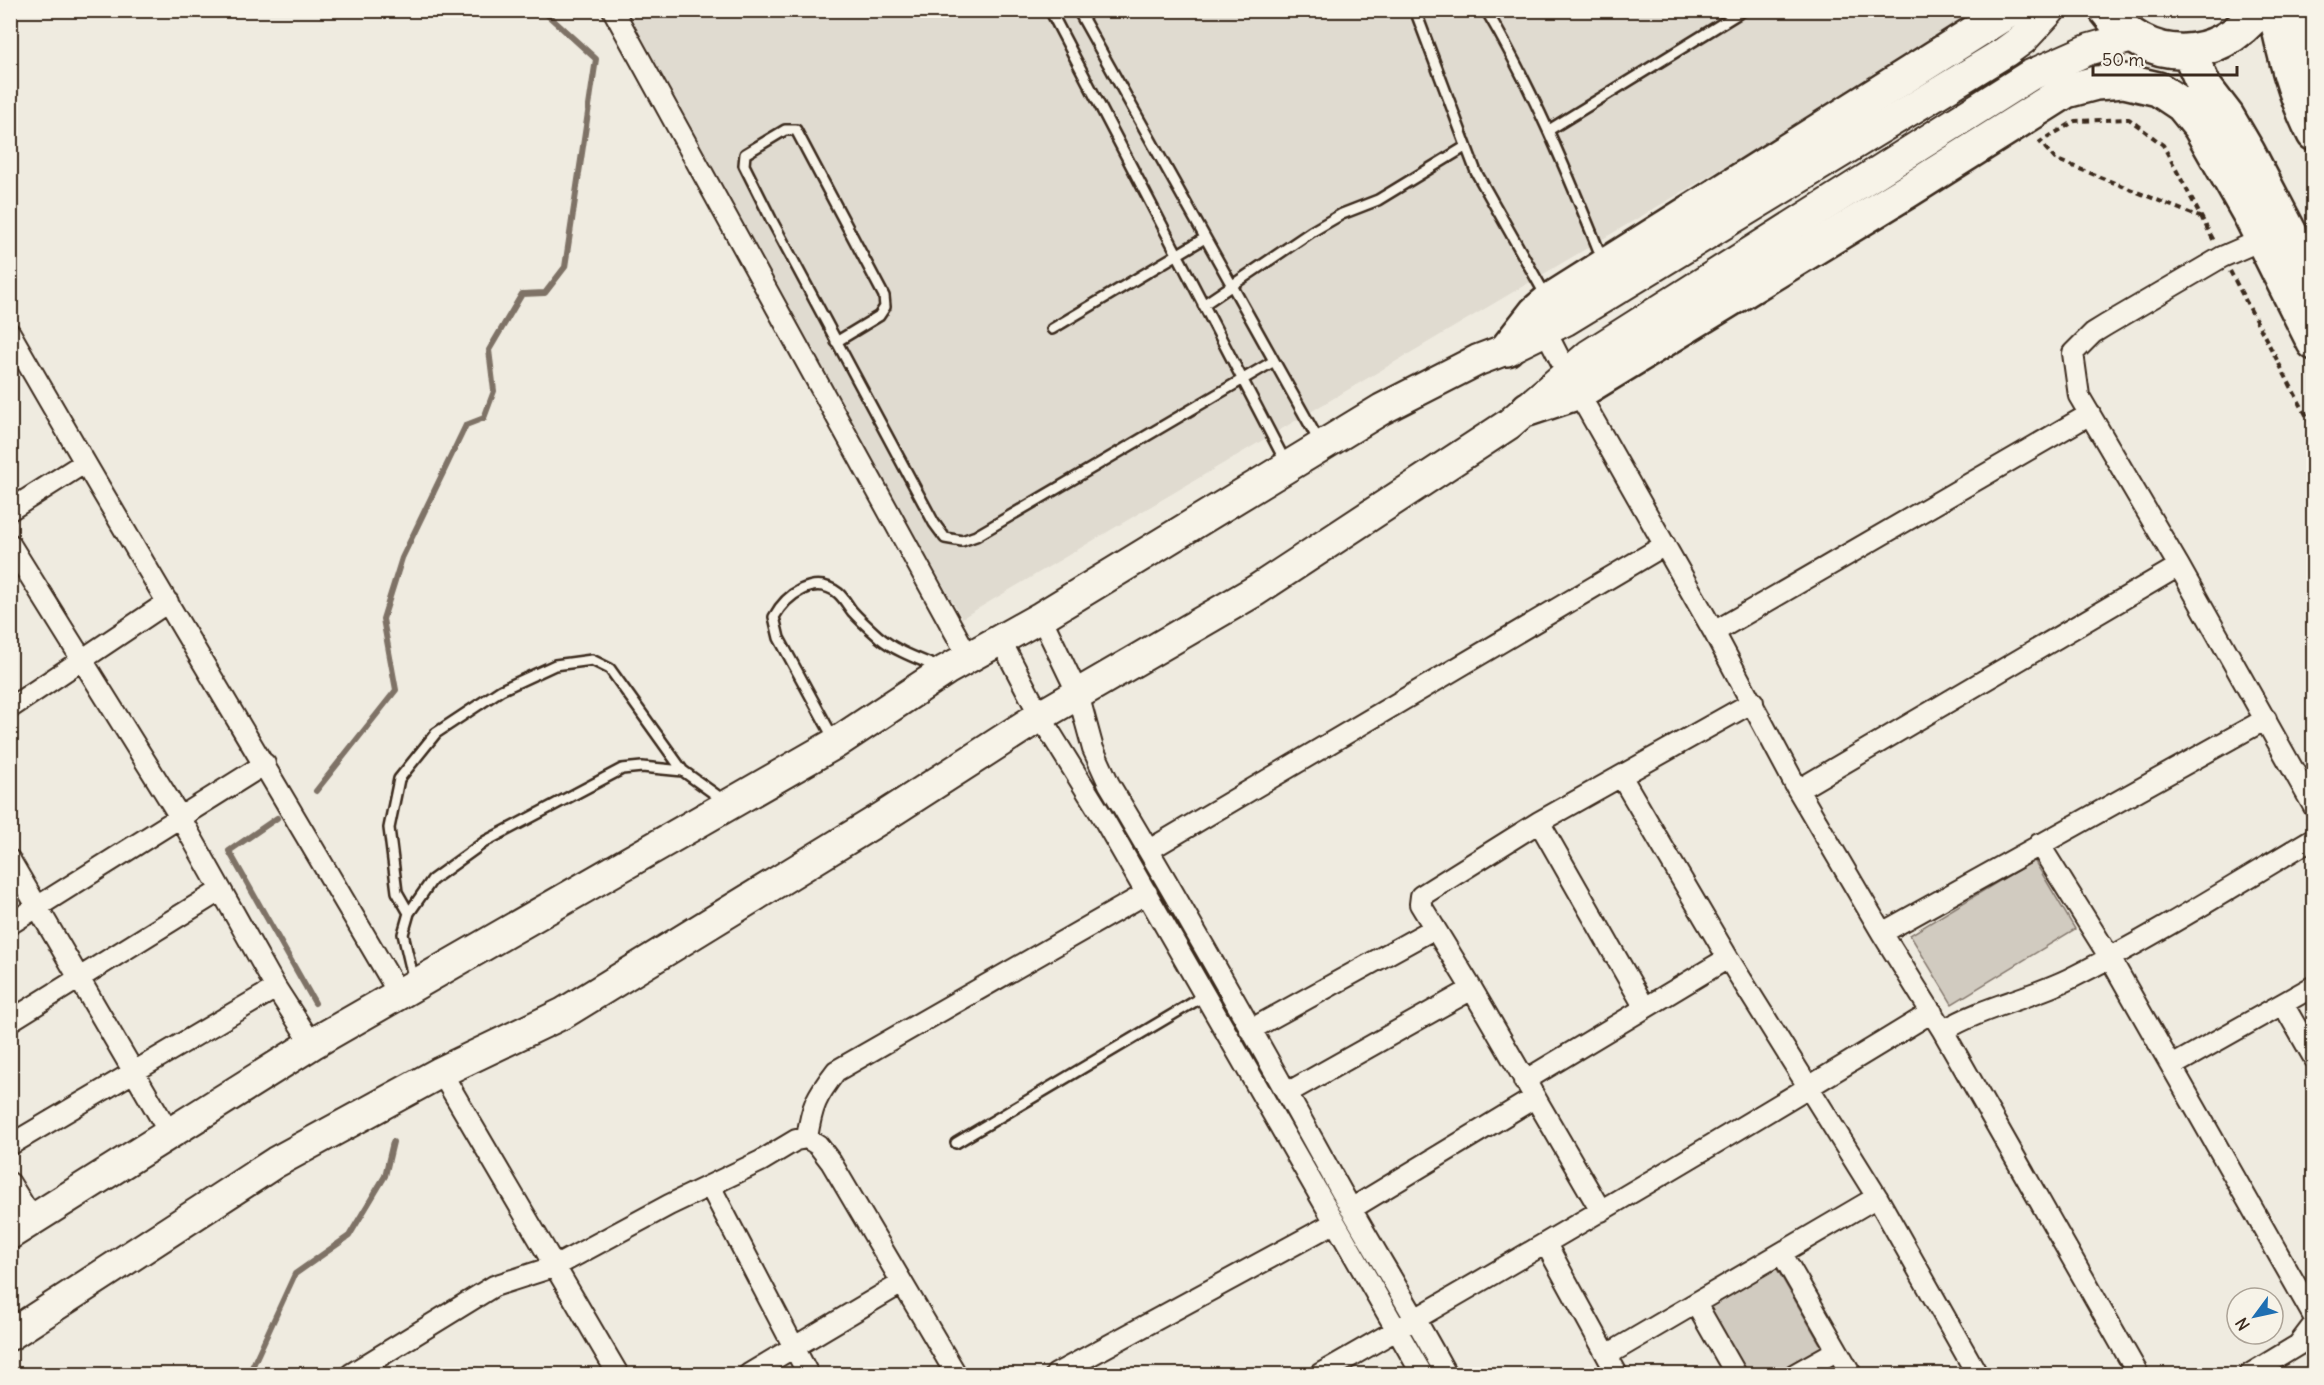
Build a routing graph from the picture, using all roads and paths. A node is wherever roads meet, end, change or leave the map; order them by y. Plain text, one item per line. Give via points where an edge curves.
1 (613, 10) edge
2 (1050, 10) edge
3 (1078, 10) edge
4 (1415, 10) edge
5 (1486, 10) edge
6 (1744, 10) edge
7 (2010, 10) edge
8 (2050, 10) edge
9 (2106, 10) edge
10 (2259, 10) edge
11 (2275, 10) edge
12 (2307, 10) edge
13 (2132, 37) junction
14 (2189, 52) junction
15 (2313, 67) edge
16 (1549, 130) junction
17 (2313, 134) edge
18 (1465, 147) junction
19 (2202, 218) junction
20 (1205, 238) junction
21 (2261, 240) junction
22 (1177, 254) junction
23 (2222, 257) junction
24 (1604, 265) junction
25 (2313, 279) edge
26 (1231, 285) junction
27 (1203, 305) junction
28 (1543, 314) junction
29 (1052, 329) dead end
30 (10, 333) edge
31 (836, 342) junction
32 (2313, 343) edge
33 (1507, 349) joint
34 (1274, 361) junction
35 (1242, 379) junction
36 (1573, 382) junction
37 (1528, 410) joint
38 (2090, 414) junction
39 (2313, 430) edge
40 (1321, 446) junction
41 (84, 463) junction
42 (1287, 467) junction
43 (10, 510) edge
44 (10, 544) edge
45 (1665, 545) junction
46 (2179, 566) junction
47 (16, 567) edge
48 (168, 602) junction
49 (1041, 617) junction
50 (1714, 632) junction
51 (1001, 640) junction
52 (83, 660) junction
53 (958, 664) junction
54 (1078, 694) junction
55 (1753, 702) junction
56 (10, 708) edge
57 (1040, 716) junction
58 (2266, 719) junction
59 (836, 743) junction
60 (265, 764) junction
61 (683, 771) junction
62 (1621, 776) junction
63 (1798, 790) junction
64 (728, 803) junction
65 (2313, 807) edge
66 (180, 817) junction
67 (1539, 822) junction
68 (2313, 838) edge
69 (2039, 844) junction
70 (1149, 850) junction
71 (10, 860) edge
72 (221, 890) junction
73 (1147, 893) junction
74 (38, 907) junction
75 (409, 912) junction
76 (10, 924) edge
77 (1435, 928) junction
78 (1882, 933) junction
79 (1728, 958) junction
80 (2110, 958) junction
81 (79, 977) junction
82 (2313, 986) edge
83 (276, 987) junction
84 (1472, 989) junction
85 (407, 990) junction
86 (1204, 996) junction
87 (2283, 1004) junction
88 (1645, 1008) junction
89 (1932, 1012) junction
90 (10, 1021) edge
91 (1250, 1030) junction
92 (1943, 1031) junction
93 (312, 1044) junction
94 (2313, 1058) edge
95 (2172, 1066) junction
96 (133, 1071) junction
97 (441, 1072) junction
98 (1808, 1088) junction
99 (1529, 1090) junction
100 (1287, 1093) junction
101 (170, 1134) junction
102 (807, 1138) junction
103 (956, 1143) dead end
104 (10, 1145) edge
105 (10, 1183) edge
106 (711, 1186) junction
107 (1877, 1197) junction
108 (1352, 1209) junction
109 (1600, 1211) junction
110 (1334, 1223) junction
111 (22, 1227) edge
112 (1546, 1244) junction
113 (1782, 1254) junction
114 (556, 1266) junction
115 (902, 1283) junction
116 (1696, 1304) junction
117 (2313, 1317) edge
118 (1416, 1318) junction
119 (2313, 1324) edge
120 (1397, 1330) junction
121 (10, 1335) edge
122 (794, 1349) junction
123 (1836, 1351) junction
124 (1607, 1355) junction
125 (351, 1374) edge
126 (618, 1374) edge
127 (749, 1374) edge
128 (808, 1374) edge
129 (956, 1374) edge
130 (1056, 1374) edge
131 (1320, 1374) edge
132 (1422, 1374) edge
133 (1446, 1374) edge
134 (1617, 1374) edge
135 (1736, 1374) edge
136 (1795, 1374) edge
137 (1851, 1374) edge
138 (1977, 1374) edge
139 (2138, 1374) edge
140 (2250, 1374) edge

1 - 53 street
2 - 22 lane
3 - 20 lane
4 - 18 lane
5 - 16 lane
6 - 16 lane
7 - 24 highway
8 - 28 main road via 2024,39 2005,52 1566,320
9 - 13 highway
10 - 14 highway via 2240,32 2216,46
11 - 17 highway via 2287,66
12 - 15 highway
13 - 14 highway via 2160,49
13 - 36 main road via 2029,75 1589,355
14 - 25 highway via 2204,86 2248,152
16 - 24 lane
18 - 26 lane via 1377,200 1341,214
18 - 28 lane
19 - 19 path via 2163,145 2129,119 2075,121 2040,142 2055,159
19 - 23 path
20 - 22 lane
20 - 26 lane
21 - 23 street
21 - 32 highway
21 - 36 highway via 2200,127 2182,105 2158,89 2124,81 2096,83 2066,91 1896,198
22 - 27 lane
22 - 29 lane
23 - 38 street via 2100,329 2073,352 2079,396
23 - 39 path
24 - 28 highway
26 - 27 lane
26 - 34 lane
27 - 35 lane
28 - 33 highway
28 - 36 street
30 - 41 street
31 - 31 lane via 744,165 745,154 785,130 796,130 884,296 885,307 879,316
31 - 35 lane via 934,523 945,538 953,541 976,536
33 - 40 main road via 1409,395
34 - 35 lane
34 - 40 lane
35 - 42 lane
36 - 37 highway
36 - 45 street
37 - 54 main road via 1255,591
38 - 46 street
38 - 50 street
40 - 42 main road
41 - 43 street
41 - 48 street
42 - 49 main road
44 - 47 street
45 - 50 street
45 - 70 street
46 - 58 street
46 - 63 street
47 - 52 street
48 - 52 street
48 - 60 street
49 - 51 main road
49 - 54 street
50 - 55 street
51 - 53 main road
51 - 57 street
52 - 56 street
52 - 66 street
53 - 59 main road
53 - 59 lane via 904,653 881,638 838,593 825,587 813,585 795,593 774,616 778,638
54 - 57 main road
54 - 70 street via 1093,749
55 - 62 street
55 - 63 street
57 - 73 street
57 - 97 main road via 564,1013
58 - 65 street
58 - 69 street
59 - 64 main road
60 - 66 street
60 - 85 street
61 - 64 lane
61 - 75 lane via 622,769 486,841 432,880
61 - 75 lane via 610,669 592,660 555,665 501,690 436,733 399,779 389,828 397,892
62 - 67 street
62 - 79 street
63 - 78 street
64 - 85 main road
66 - 72 street
66 - 74 street
67 - 77 street via 1421,896 1420,904
67 - 88 street
68 - 80 street
69 - 78 street
69 - 80 street
70 - 91 street
71 - 74 street
72 - 81 street
72 - 83 street
73 - 86 street
73 - 102 street via 836,1071 814,1102
74 - 76 street
74 - 81 street
75 - 85 lane via 403,934
77 - 84 street
77 - 91 street
78 - 89 street
79 - 88 street
79 - 98 street
80 - 92 street via 2050,988 1965,1018
80 - 95 street
81 - 90 street
81 - 96 street
82 - 87 street
83 - 93 street
83 - 96 street
84 - 99 street
84 - 100 street
85 - 93 main road
86 - 103 lane
86 - 110 street
87 - 94 street
87 - 95 street
88 - 99 street
89 - 92 street
89 - 98 street
91 - 100 street
92 - 139 street
93 - 101 main road
95 - 117 street
96 - 101 street
96 - 104 street
97 - 114 street
97 - 121 main road via 276,1162
98 - 107 street
98 - 109 street
99 - 108 street
99 - 109 street
100 - 108 street
101 - 111 main road
102 - 106 street via 796,1140
102 - 115 street via 831,1162
105 - 111 street
106 - 114 street
106 - 122 street
107 - 113 street
107 - 138 street
108 - 118 street
109 - 112 street
110 - 120 street
110 - 130 street
112 - 118 street
112 - 124 street
113 - 116 street
113 - 123 street
114 - 125 street via 494,1286
114 - 126 street
115 - 122 street
115 - 129 street
116 - 124 street
116 - 135 street
118 - 120 street
118 - 133 street
119 - 140 street via 2298,1345
120 - 131 street
120 - 132 street
122 - 127 street
122 - 128 street
123 - 136 street
123 - 137 street
124 - 134 street

